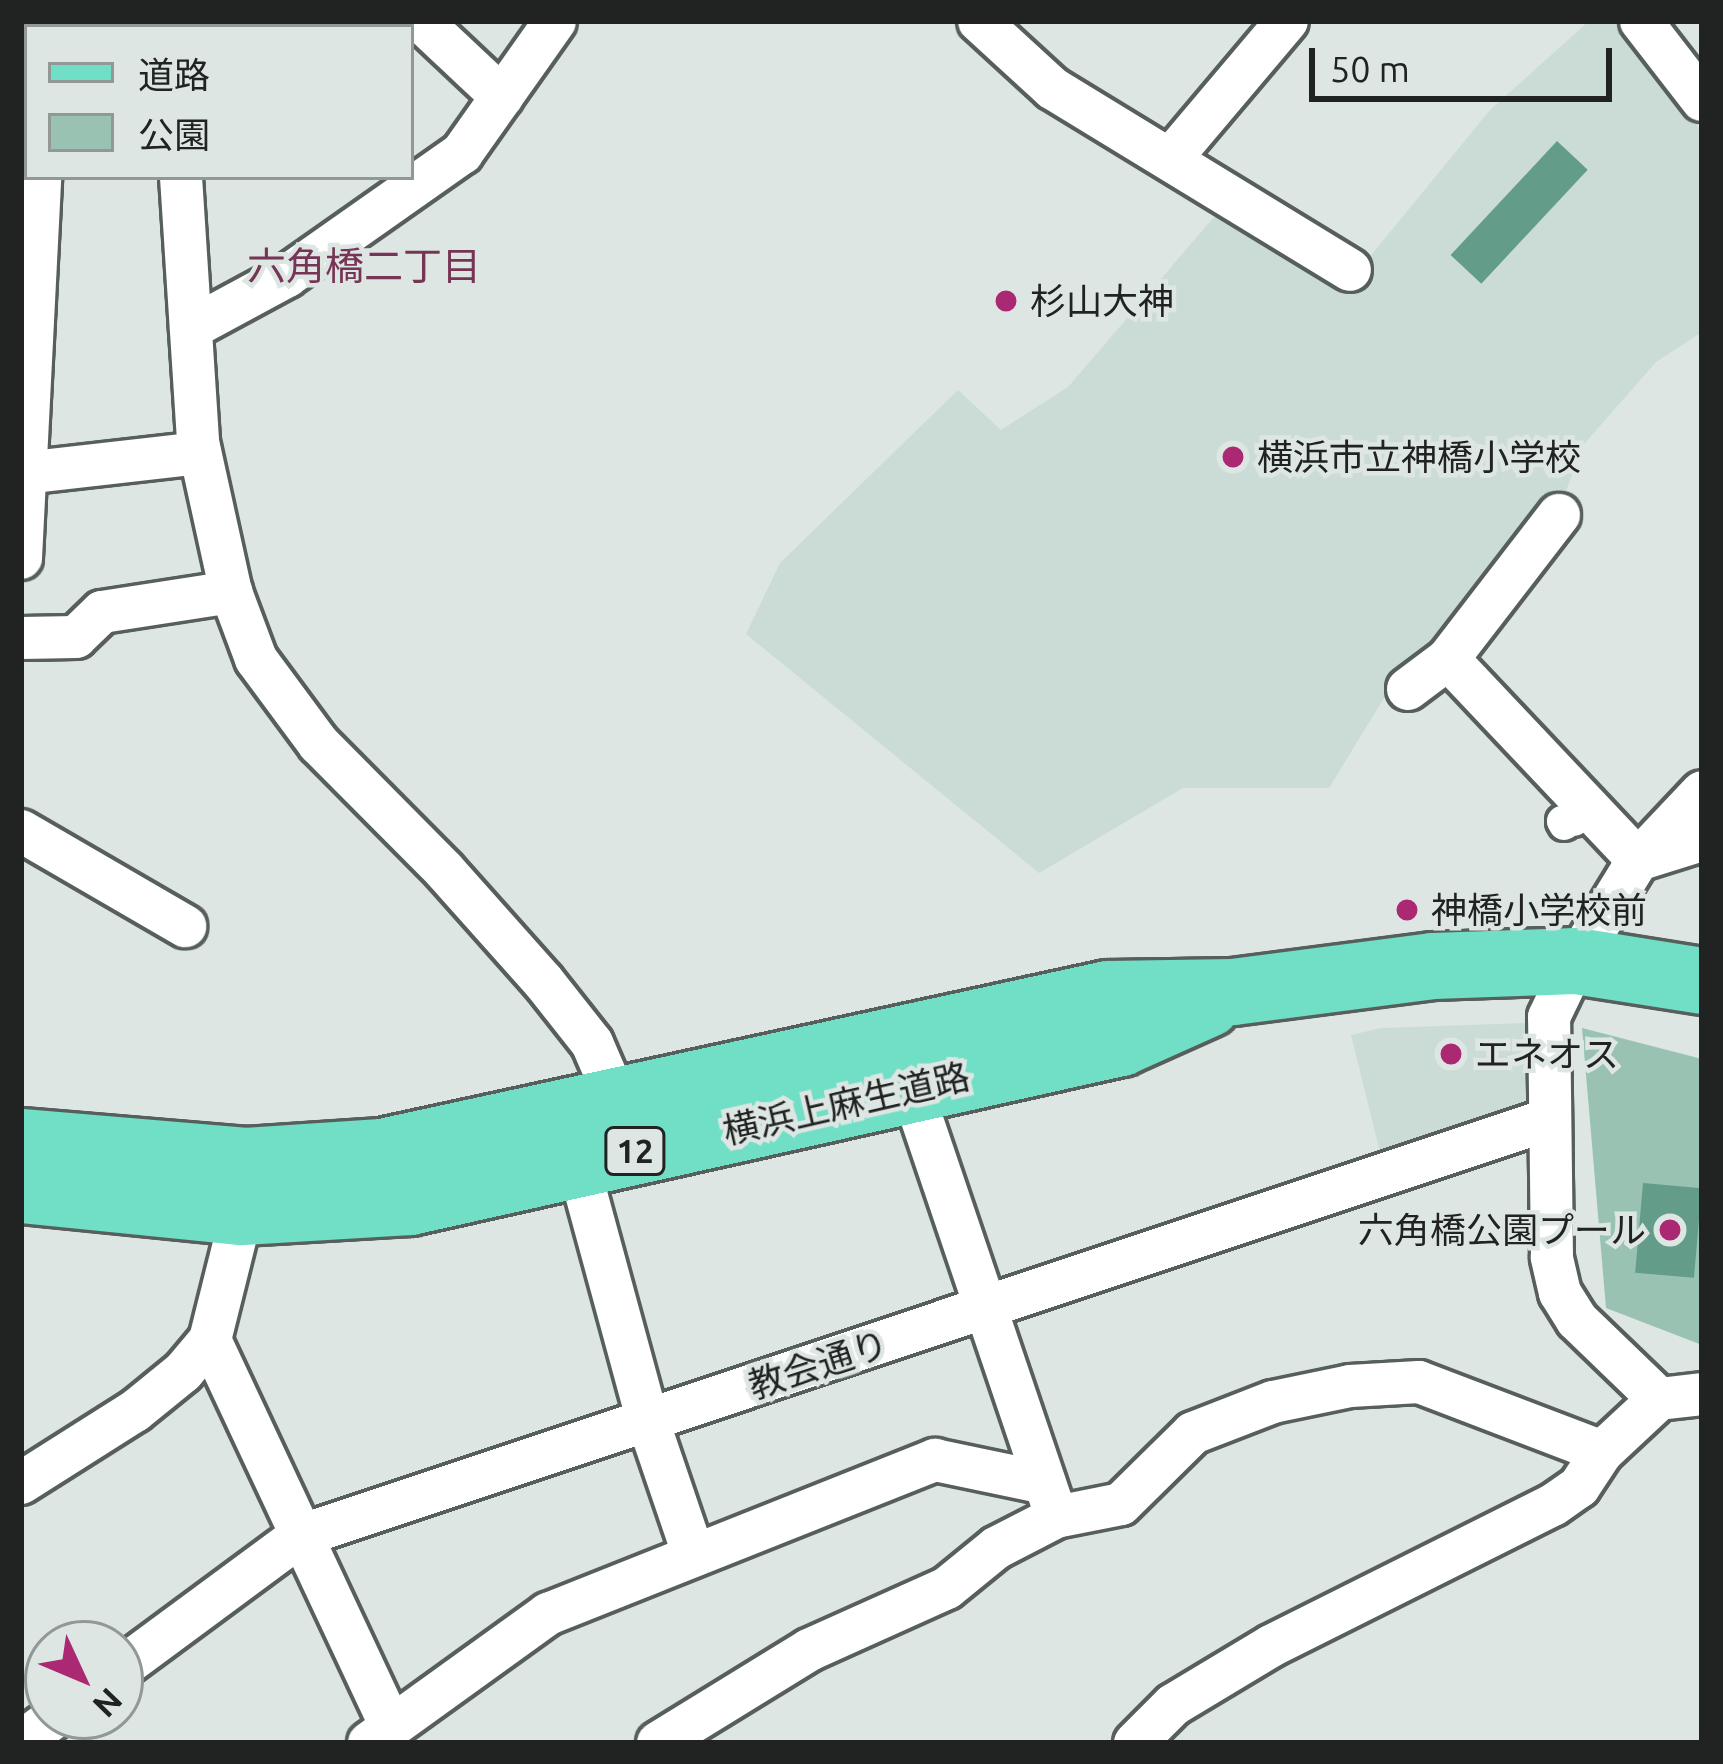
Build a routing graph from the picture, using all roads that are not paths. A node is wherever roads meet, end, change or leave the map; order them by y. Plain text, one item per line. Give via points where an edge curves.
1 (421, 21) edge
2 (554, 21) edge
3 (979, 21) edge
4 (1287, 21) edge
5 (1641, 21) edge
6 (502, 97) junction
7 (1702, 100) edge
8 (1172, 158) junction
9 (40, 180) edge
10 (181, 180) edge
11 (1350, 270) dead end
12 (191, 328) junction
13 (200, 454) junction
14 (24, 473) junction
15 (1559, 515) dead end
16 (21, 558) edge
17 (231, 592) junction
18 (21, 638) edge
19 (1448, 659) junction
20 (1408, 689) dead end
21 (1702, 792) edge
22 (21, 831) edge
23 (1702, 840) edge
24 (1638, 860) junction
25 (185, 926) dead end
26 (1576, 961) junction
27 (1702, 981) edge
28 (1233, 992) junction
29 (911, 1088) junction
30 (617, 1101) junction
31 (1547, 1120) junction
32 (21, 1142) edge
33 (578, 1164) junction
34 (21, 1190) edge
35 (242, 1212) junction
36 (984, 1310) junction
37 (210, 1340) junction
38 (1702, 1394) edge
39 (1659, 1399) junction
40 (646, 1418) junction
41 (1602, 1452) junction
42 (21, 1483) edge
43 (1051, 1500) junction
44 (300, 1535) junction
45 (693, 1553) junction
46 (144, 1651) edge
47 (380, 1735) edge
48 (658, 1743) edge
49 (1135, 1743) edge

1 - 6 street
2 - 6 street
3 - 8 street via 1052,88
4 - 8 street
5 - 7 street
6 - 12 street via 462,153 287,276
8 - 11 street
9 - 14 street
10 - 12 street
12 - 13 street
13 - 14 street
13 - 17 street
14 - 16 street
15 - 19 street
17 - 18 street via 102,612 76,638
17 - 30 street via 256,659 319,744 543,981 592,1043
19 - 20 street
19 - 24 street
21 - 24 street
22 - 25 street
23 - 24 street
24 - 26 street
26 - 27 main road, 横浜上麻生道路 / 12
26 - 28 main road, 横浜上麻生道路 / 12 via 1433,966
26 - 31 street via 1549,1017
28 - 29 main road, 横浜上麻生道路 / 12 via 1121,1042
28 - 30 main road, 横浜上麻生道路 / 12 via 1108,994
29 - 33 main road, 横浜上麻生道路 / 12
29 - 36 street
30 - 32 main road, 横浜上麻生道路 / 12 via 382,1152 322,1157 246,1161
31 - 36 street, 教会通り
31 - 39 street via 1560,1293
33 - 35 main road, 横浜上麻生道路 / 12 via 410,1202
33 - 40 street
34 - 35 main road, 横浜上麻生道路 / 12
35 - 37 street
36 - 40 street, 教会通り
36 - 43 street
37 - 42 street via 135,1411
37 - 44 street
38 - 39 street
39 - 41 street
40 - 44 street, 教会通り
40 - 45 street
41 - 43 street via 1419,1382 1350,1386 1274,1402 1193,1433 1121,1504
41 - 49 street via 1579,1487 1533,1517 1271,1646 1173,1706
43 - 45 street via 935,1460
43 - 48 street via 946,1588 809,1650
44 - 46 street, 教会通り
44 - 47 street
45 - 47 street via 548,1614

